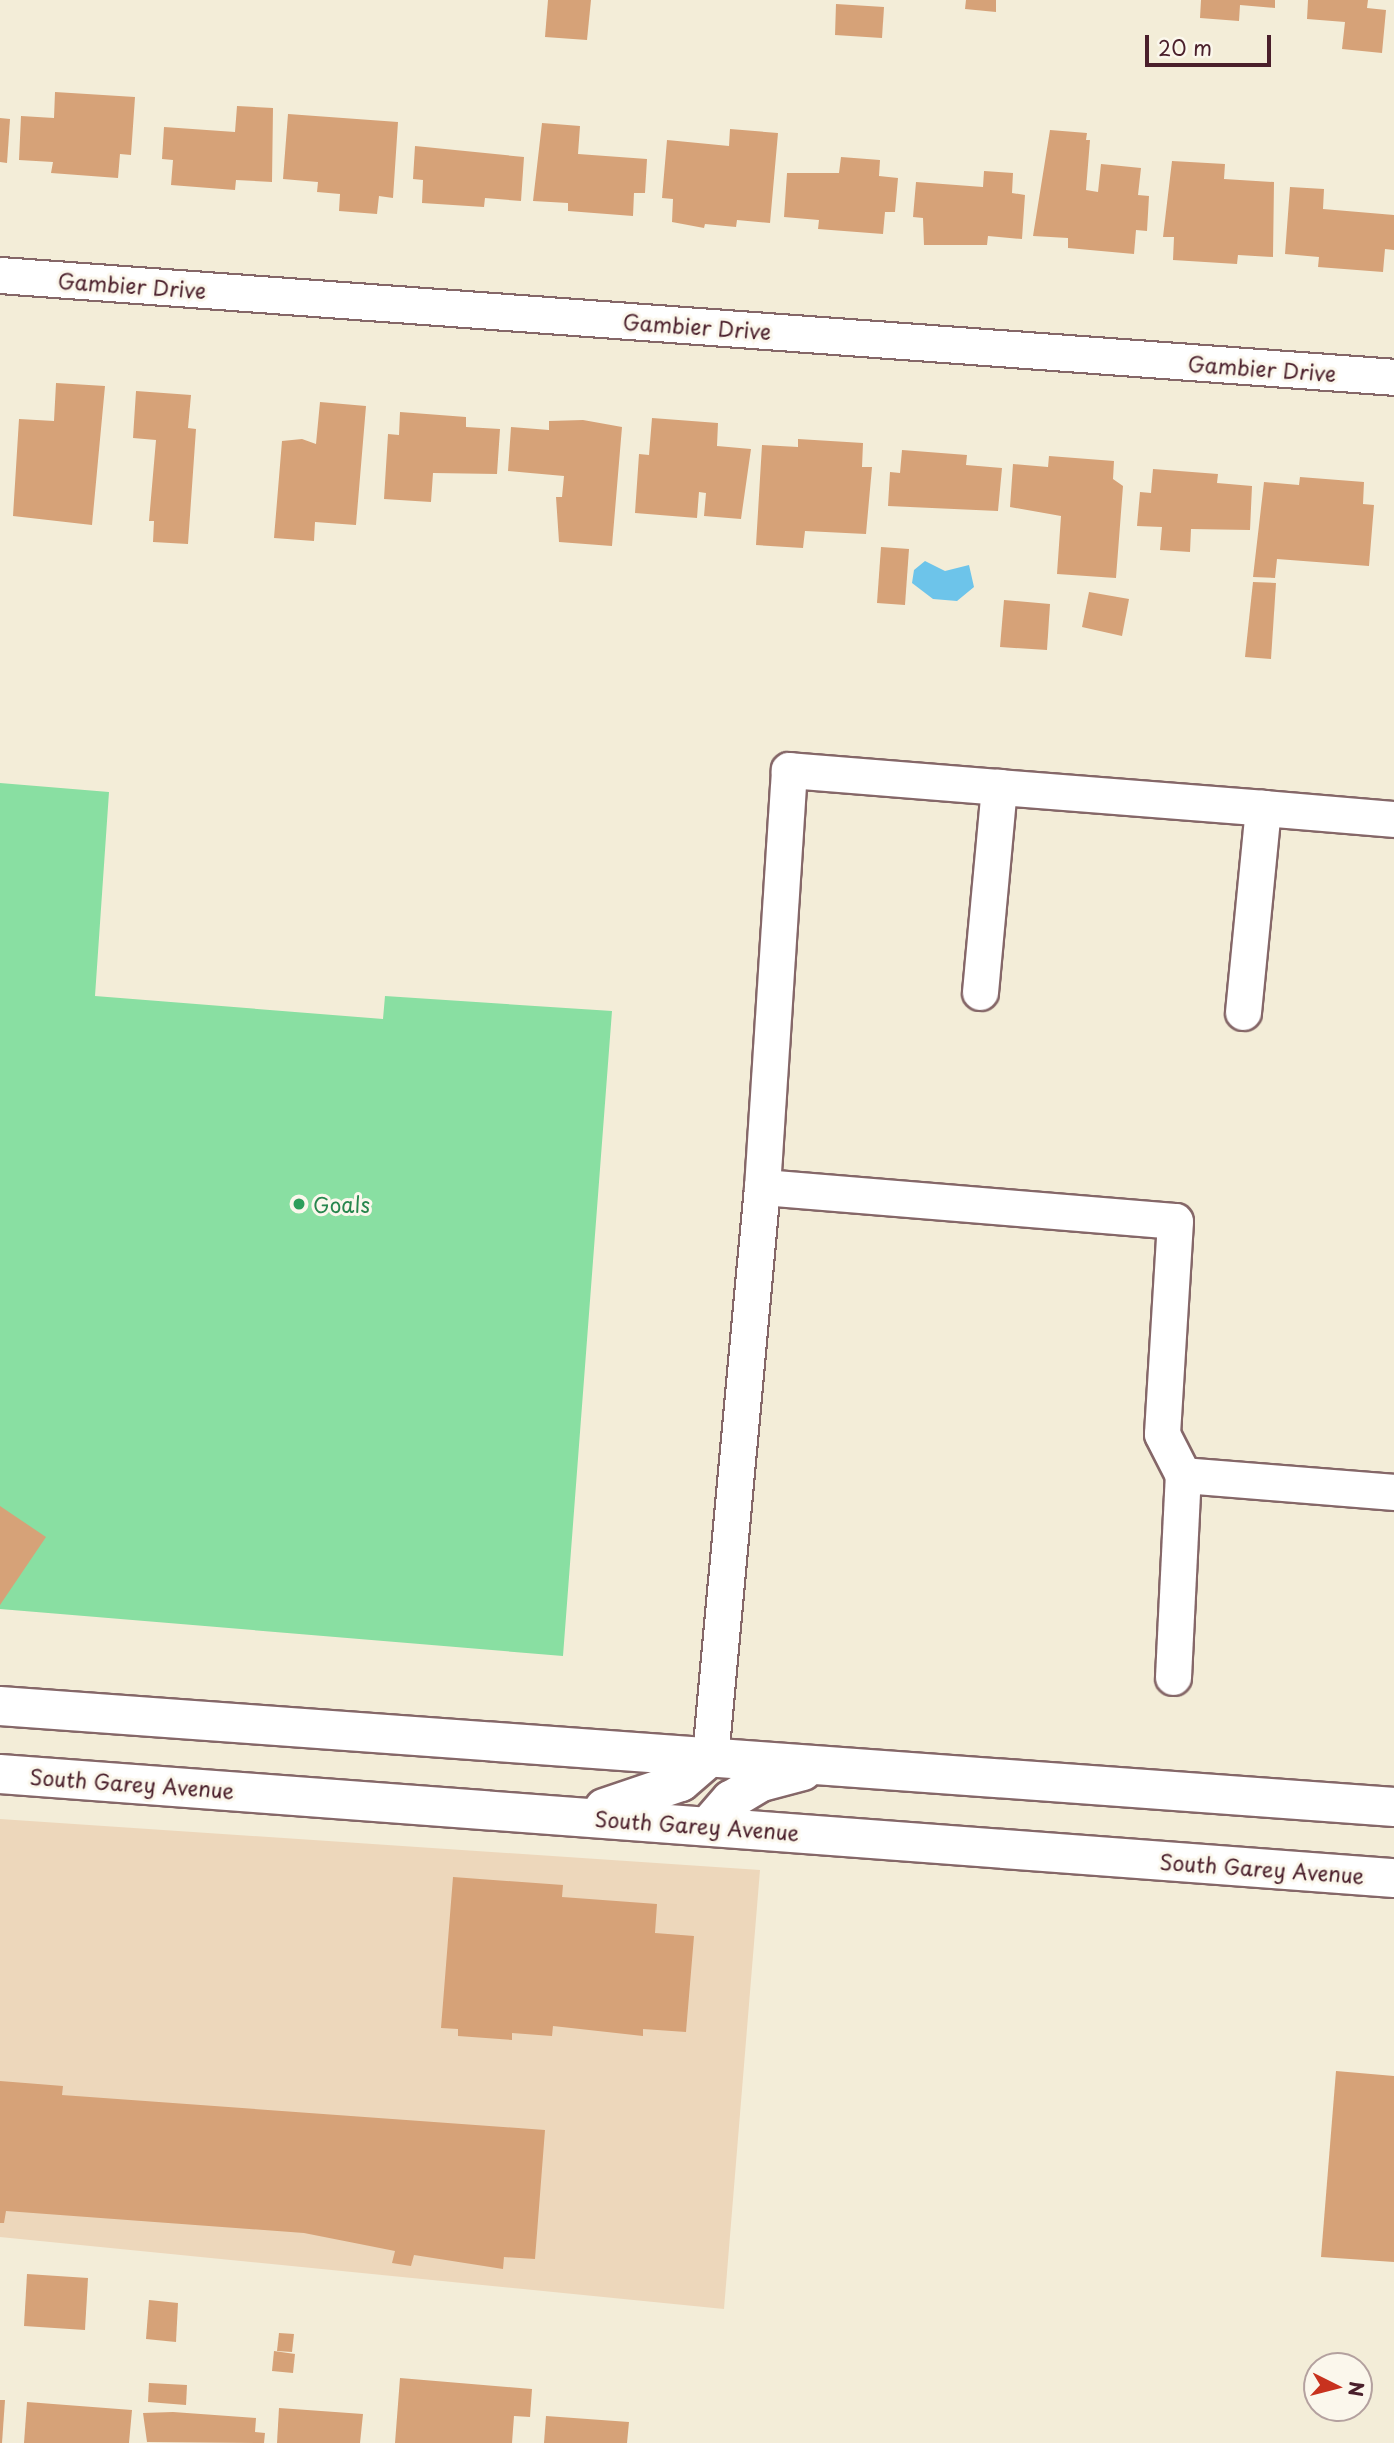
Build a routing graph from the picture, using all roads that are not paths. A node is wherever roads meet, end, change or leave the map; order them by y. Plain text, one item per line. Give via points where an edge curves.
1 (0, 275) edge
2 (1394, 377) edge
3 (999, 786) junction
4 (1264, 808) junction
5 (1394, 818) edge
6 (980, 992) dead end
7 (1243, 1012) dead end
8 (762, 1187) junction
9 (1184, 1475) junction
10 (1394, 1492) edge
11 (1173, 1678) dead end
12 (0, 1706) edge
13 (710, 1757) junction
14 (824, 1766) junction
15 (0, 1774) edge
16 (1394, 1807) edge
17 (577, 1816) junction
18 (708, 1826) junction
19 (1394, 1878) edge

1 - 2 street, Gambier Drive
3 - 4 street
3 - 6 street
3 - 8 street via 789,770
4 - 5 street
4 - 7 street
8 - 9 street via 1175,1221 1162,1434
8 - 13 street
9 - 10 street
9 - 11 street
12 - 13 main road
13 - 14 main road
13 - 17 main road via 681,1782 657,1793
14 - 16 main road
14 - 18 main road via 761,1782 731,1800
15 - 17 main road, South Garey Avenue
17 - 18 main road, South Garey Avenue
18 - 19 main road, South Garey Avenue

